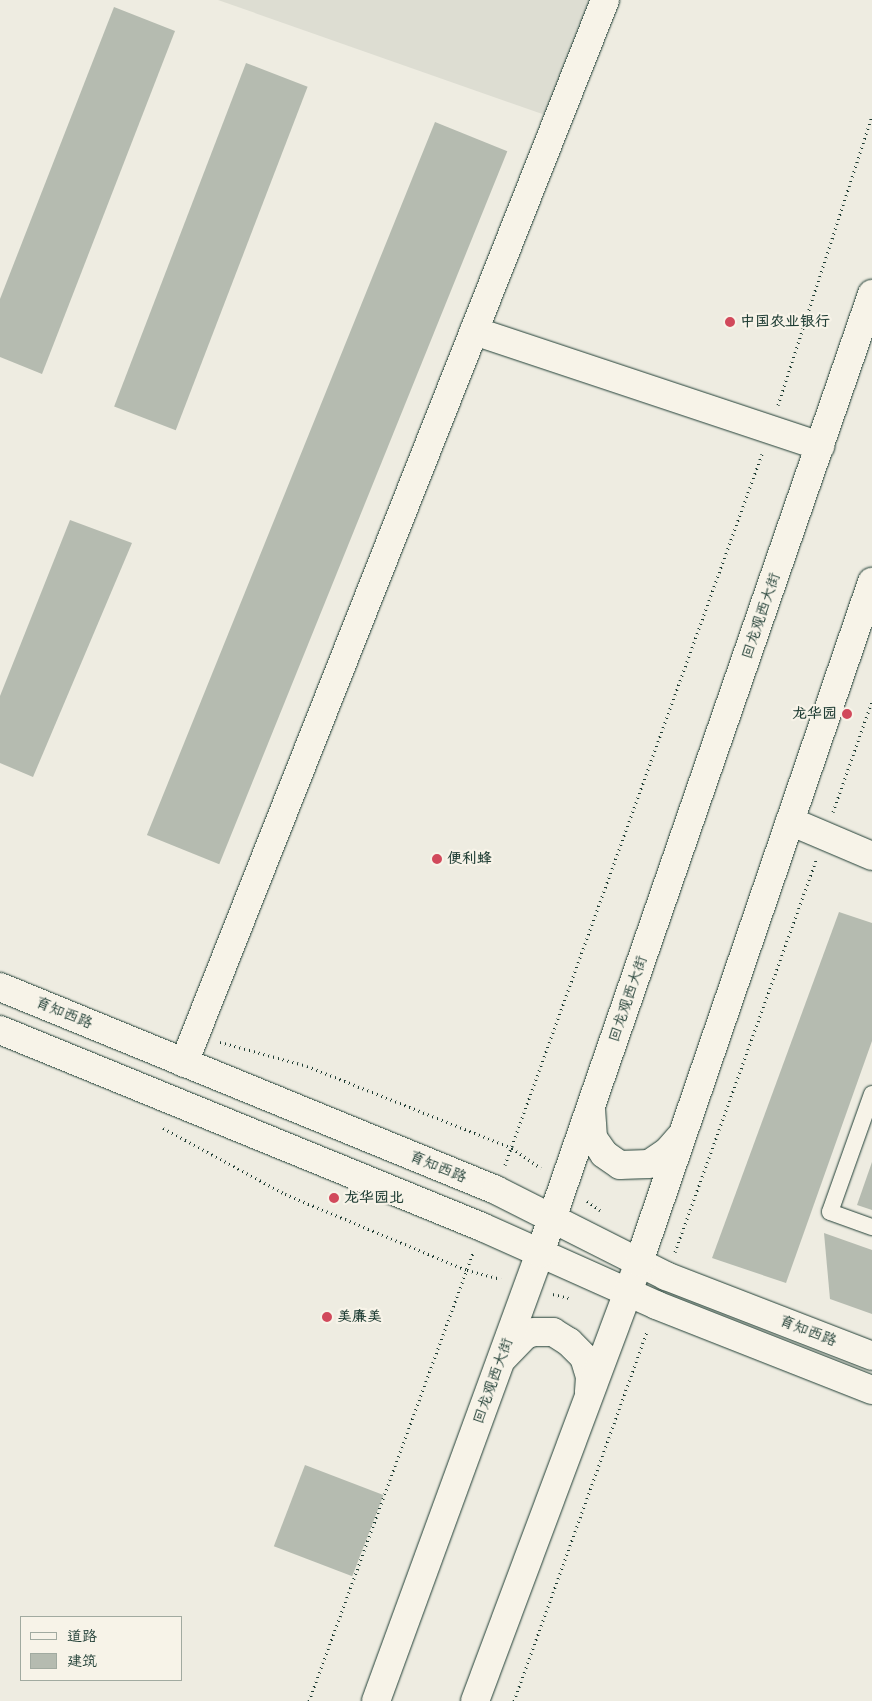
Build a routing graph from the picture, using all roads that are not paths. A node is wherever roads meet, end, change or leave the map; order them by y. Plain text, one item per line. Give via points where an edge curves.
1 (605, 0) edge
2 (872, 294) edge
3 (474, 330) junction
4 (820, 446) junction
5 (872, 582) edge
6 (790, 821) junction
7 (872, 856) edge
8 (0, 987) edge
9 (0, 1030) edge
10 (184, 1063) junction
11 (872, 1094) edge
12 (594, 1096) junction
13 (685, 1127) junction
14 (552, 1218) junction
15 (872, 1227) edge
16 (540, 1253) junction
17 (639, 1262) junction
18 (628, 1292) junction
19 (872, 1356) edge
20 (495, 1376) junction
21 (872, 1390) edge
22 (582, 1413) junction
23 (376, 1701) edge
24 (475, 1701) edge

1 - 3 street
2 - 4 street, 回龙观西大街
3 - 4 street
3 - 10 street
4 - 12 street, 回龙观西大街
5 - 6 street
6 - 7 street
6 - 13 street
8 - 10 street, 育知西路
9 - 16 street, 育知西路
10 - 14 street, 育知西路 via 496,1190
11 - 15 lane via 830,1212
12 - 13 street via 590,1120 593,1138 604,1154 620,1166 639,1167 659,1159
12 - 14 street, 回龙观西大街
13 - 17 street
14 - 16 street, 回龙观西大街
14 - 17 street, 育知西路
16 - 18 street, 育知西路
16 - 20 street, 回龙观西大街
17 - 18 street
17 - 19 street, 育知西路
18 - 21 street, 育知西路
18 - 22 street
20 - 22 street via 505,1354 517,1340 534,1332 553,1332 577,1348 588,1366 590,1388
20 - 23 street, 回龙观西大街
22 - 24 street

